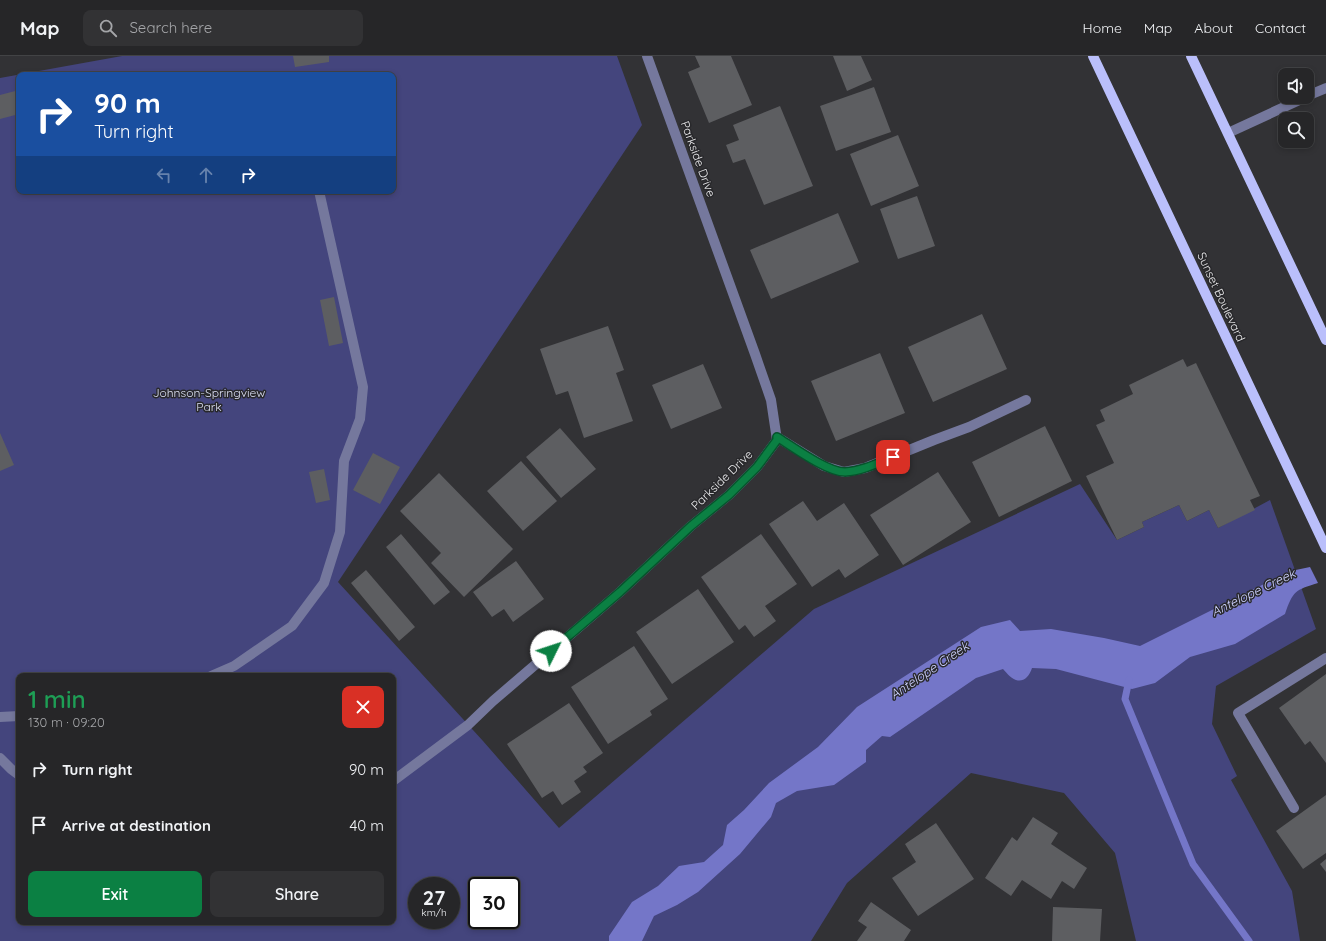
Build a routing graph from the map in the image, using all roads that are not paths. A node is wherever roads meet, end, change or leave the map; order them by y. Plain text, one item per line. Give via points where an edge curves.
1 (646, 56) edge
2 (1094, 56) edge
3 (1191, 56) edge
4 (1326, 88) edge
5 (1314, 93) edge
6 (1291, 104) edge
7 (1228, 133) junction
8 (320, 194) edge
9 (1326, 340) edge
10 (1026, 400) dead end
11 (777, 437) junction
12 (1326, 548) edge
13 (1326, 658) edge
14 (218, 673) edge
15 (16, 716) edge
16 (0, 718) edge
17 (0, 758) edge
18 (16, 773) edge
19 (396, 778) edge
20 (1294, 808) dead end

1 - 11 street, Parkside Drive via 756,354 770,400
2 - 12 main road, Sunset Boulevard
3 - 7 main road
4 - 5 street
6 - 7 street
7 - 9 main road
8 - 14 street via 363,388 360,419 344,461 340,532 324,583 292,626 234,666
10 - 11 street via 969,427 865,468 844,472 824,466
11 - 19 street, Parkside Drive via 757,467 729,495 493,700 468,725
13 - 20 street via 1238,713
15 - 16 street
17 - 18 street

